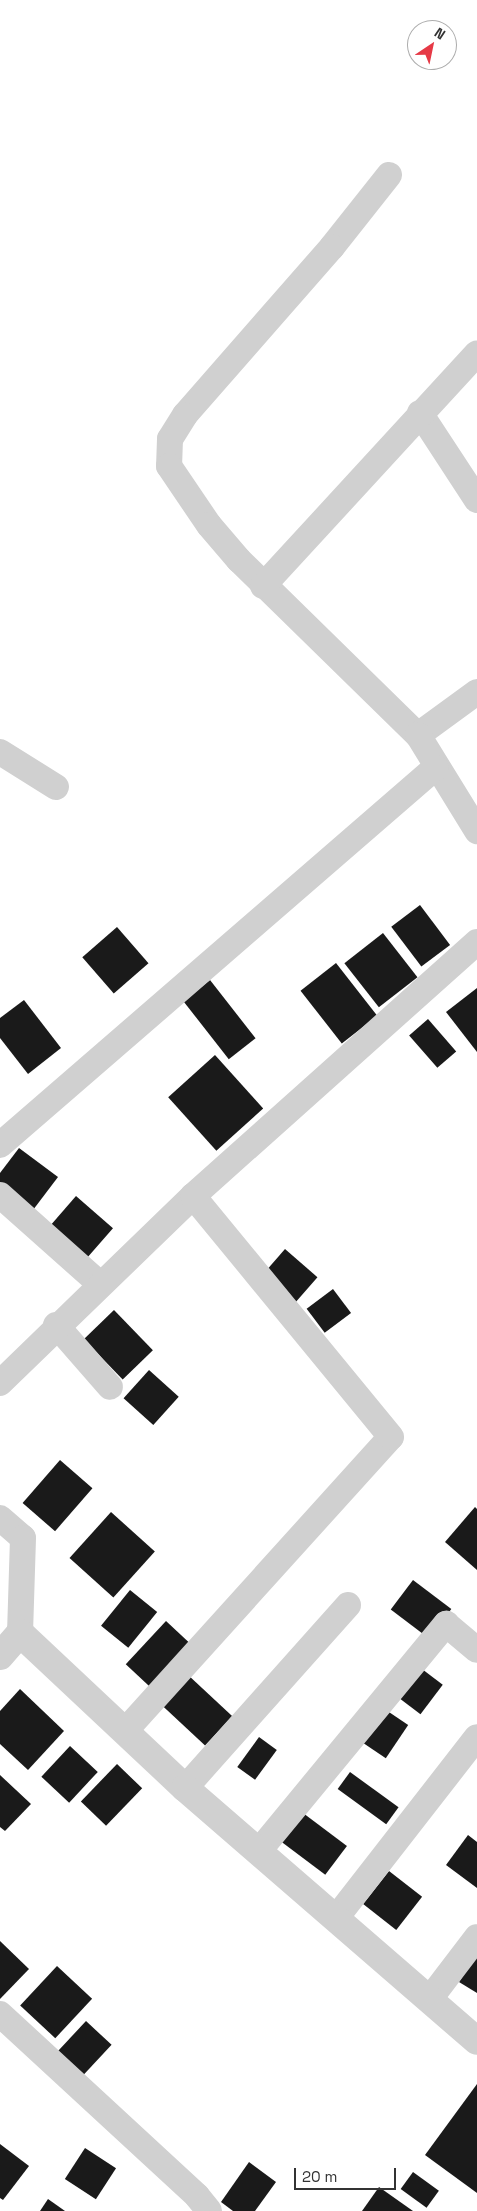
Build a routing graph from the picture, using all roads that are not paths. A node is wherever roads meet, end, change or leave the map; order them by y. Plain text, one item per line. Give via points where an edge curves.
1 (389, 175) dead end
2 (477, 353) edge
3 (420, 413) junction
4 (477, 500) edge
5 (263, 586) junction
6 (477, 692) edge
7 (418, 735) junction
8 (0, 752) edge
9 (435, 768) junction
10 (56, 787) dead end
11 (477, 831) edge
12 (477, 942) edge
13 (0, 1145) edge
14 (0, 1195) edge
15 (193, 1196) junction
16 (100, 1284) junction
17 (56, 1325) junction
18 (0, 1382) edge
19 (110, 1387) dead end
20 (0, 1518) edge
21 (348, 1605) dead end
22 (20, 1633) junction
23 (477, 1650) edge
24 (0, 1656) edge
25 (125, 1731) junction
26 (477, 1738) edge
27 (185, 1788) junction
28 (258, 1852) junction
29 (336, 1918) junction
30 (477, 1937) edge
31 (429, 2000) junction
32 (0, 2014) edge
33 (477, 2041) edge
34 (209, 2211) edge

1 - 5 street via 332,247 185,415 170,439 169,466 209,525
2 - 3 street
3 - 4 street
3 - 5 street
5 - 7 street
6 - 7 street
7 - 9 street
8 - 10 street
9 - 11 street
9 - 13 street
12 - 15 street
14 - 16 street
15 - 16 street
15 - 25 street via 391,1437
16 - 17 street
17 - 18 street
17 - 19 street
20 - 22 street via 23,1538
21 - 27 street
22 - 24 street
22 - 25 street
23 - 28 street via 446,1624
25 - 27 street
26 - 29 street
27 - 28 street
28 - 29 street
29 - 31 street
30 - 31 street
31 - 33 street
32 - 34 street via 197,2196

